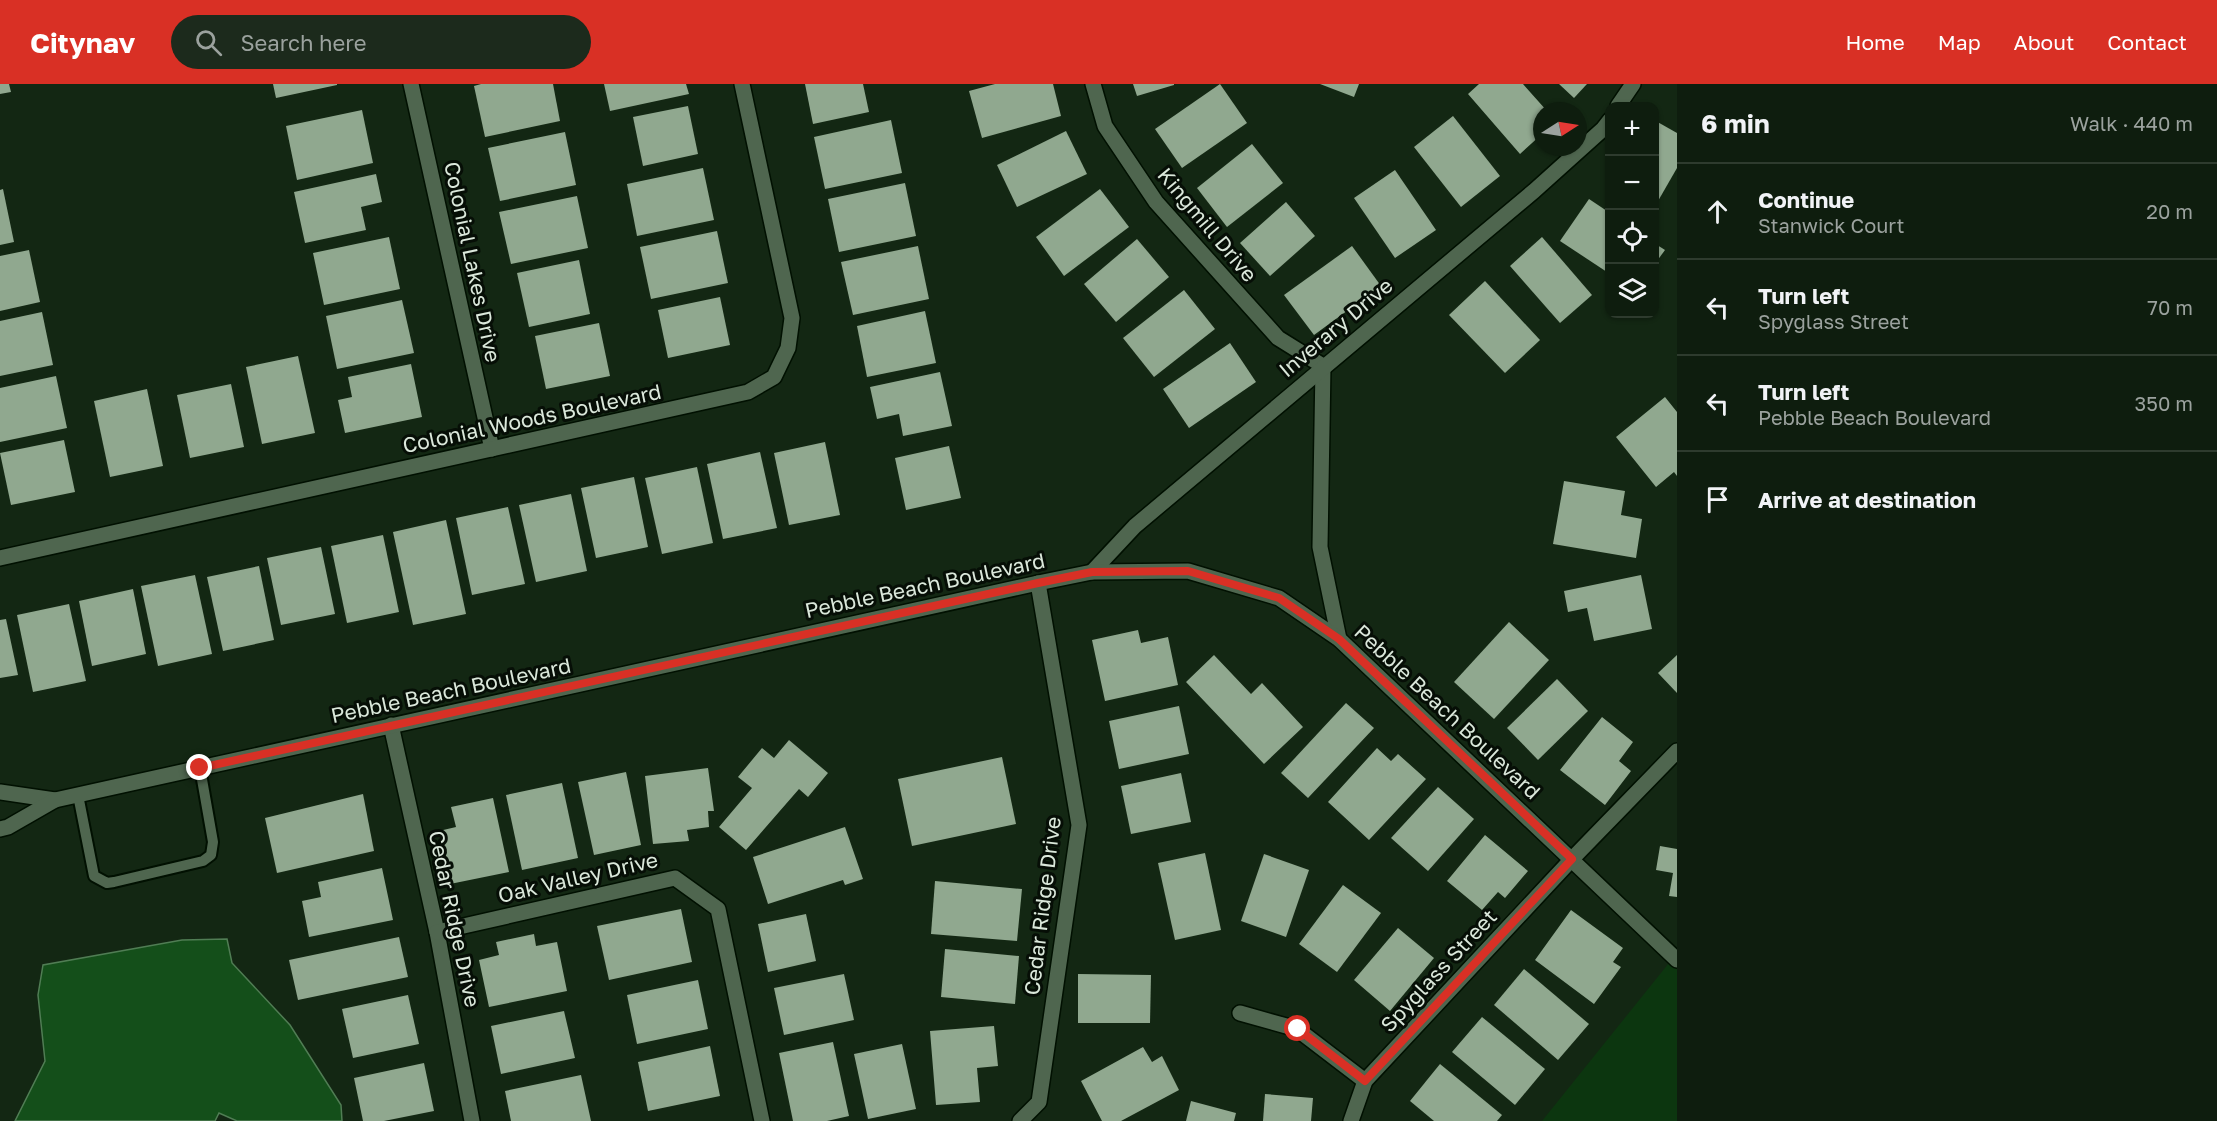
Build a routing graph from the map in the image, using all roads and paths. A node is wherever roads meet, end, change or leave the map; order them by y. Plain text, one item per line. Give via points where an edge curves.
1 (411, 84) edge
2 (742, 84) edge
3 (1093, 84) edge
4 (1633, 84) edge
5 (1621, 102) edge
6 (1605, 126) edge
7 (1323, 366) junction
8 (492, 449) junction
9 (0, 558) edge
10 (1092, 572) junction
11 (1038, 583) junction
12 (1339, 639) junction
13 (391, 725) junction
14 (1677, 751) edge
15 (200, 768) junction
16 (0, 792) edge
17 (78, 795) junction
18 (55, 800) junction
19 (0, 829) edge
20 (1572, 859) junction
21 (437, 932) junction
22 (1677, 960) edge
23 (1240, 1014) dead end
24 (1365, 1081) junction
25 (472, 1121) edge
26 (762, 1121) edge
27 (1020, 1121) edge
28 (1351, 1121) edge

1 - 8 street, Colonial Lakes Drive
2 - 8 street, Colonial Woods Boulevard via 792,318 788,348 774,377 748,392
3 - 7 street, Kingmill Drive via 1105,126 1156,202 1278,338
4 - 5 street
6 - 7 street, Inverary Drive via 1534,191
7 - 10 street, Inverary Drive via 1135,526
7 - 12 street via 1320,547
8 - 9 street, Colonial Woods Boulevard
10 - 11 street, Pebble Beach Boulevard
10 - 12 street, Pebble Beach Boulevard via 1188,571 1279,598
11 - 13 street, Pebble Beach Boulevard
11 - 27 street, Cedar Ridge Drive via 1079,825 1039,1102
12 - 20 street, Pebble Beach Boulevard
13 - 15 street, Pebble Beach Boulevard
13 - 21 street, Cedar Ridge Drive
14 - 20 street, Spyglass Street
15 - 17 street, Pebble Beach Boulevard
15 - 17 lane via 213,842 211,855 203,861 114,882 94,876
16 - 18 street, Pebble Beach Boulevard
17 - 18 street, Pebble Beach Boulevard
18 - 19 street, Pebble Beach Boulevard
20 - 22 street, Pebble Beach Boulevard
20 - 24 street, Spyglass Street
21 - 25 street, Cedar Ridge Drive
21 - 26 street, Oak Valley Drive via 675,878 718,909
23 - 24 street via 1298,1029
24 - 28 street, Spyglass Street

